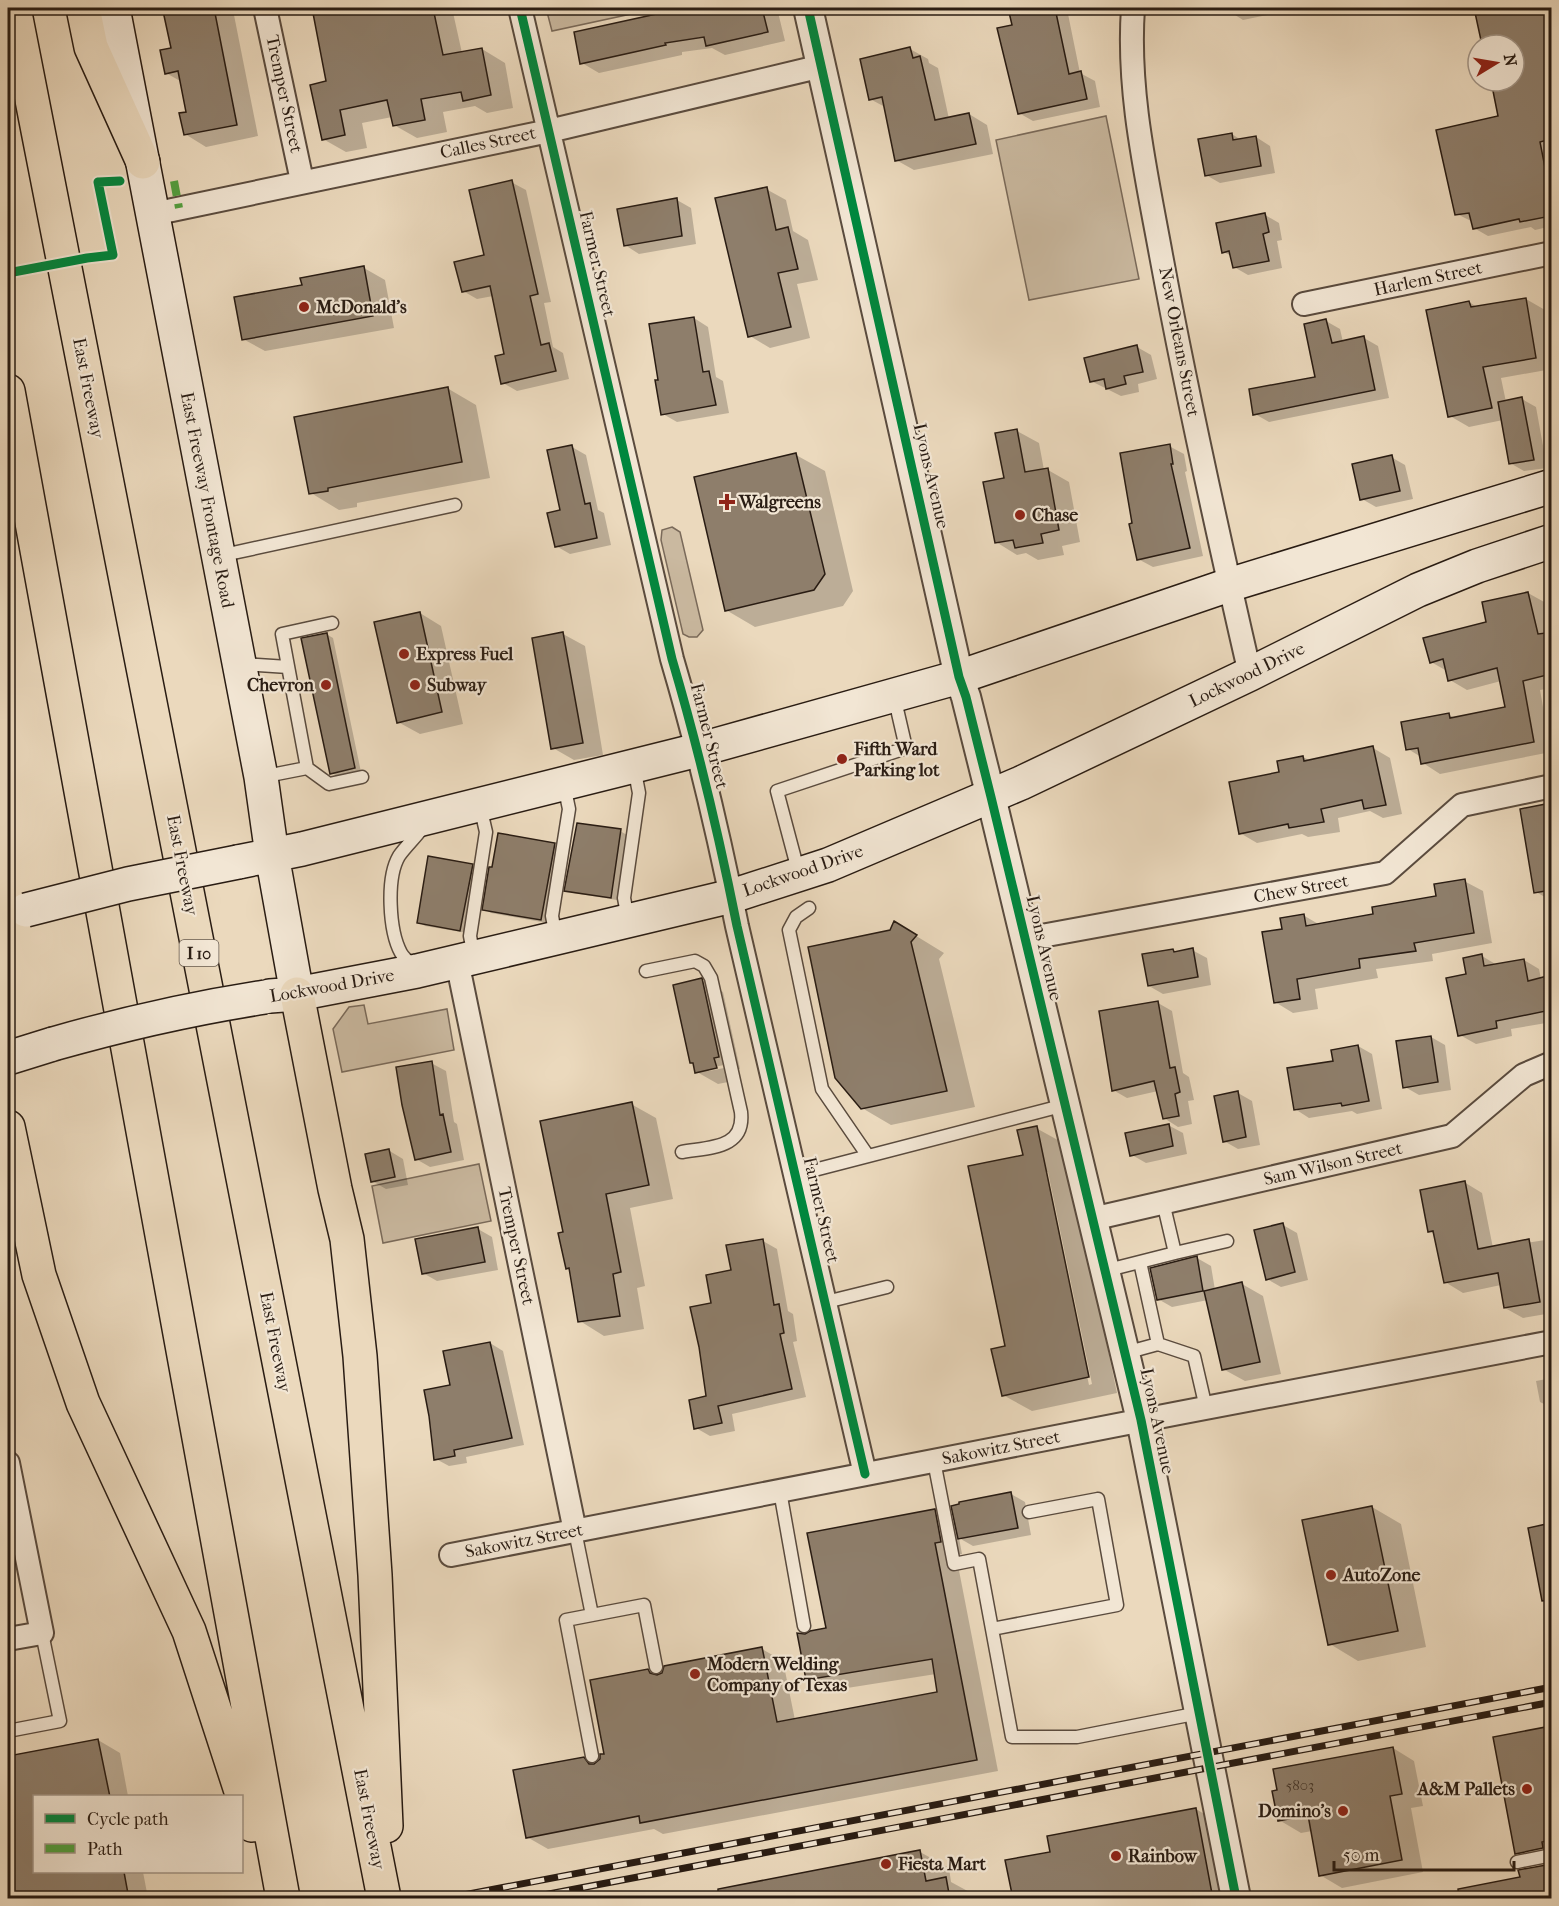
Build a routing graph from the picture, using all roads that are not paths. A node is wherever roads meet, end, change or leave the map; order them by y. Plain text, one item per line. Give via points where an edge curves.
1 (14, 8) edge
2 (83, 8) edge
3 (113, 8) edge
4 (265, 8) edge
5 (520, 8) edge
6 (808, 8) edge
7 (1132, 8) edge
8 (822, 66) junction
9 (549, 131) junction
10 (142, 162) junction
11 (302, 181) junction
12 (153, 214) junction
13 (1551, 254) edge
14 (1304, 304) dead end
15 (8, 391) edge
16 (1551, 486) edge
17 (455, 505) dead end
18 (1551, 541) edge
19 (218, 556) junction
20 (1229, 585) junction
21 (332, 623) dead end
22 (240, 664) junction
23 (288, 667) junction
24 (1250, 674) junction
25 (958, 677) junction
26 (894, 696) junction
27 (698, 750) junction
28 (634, 766) junction
29 (307, 768) junction
30 (261, 777) junction
31 (362, 777) dead end
32 (564, 783) junction
33 (1551, 786) edge
34 (991, 797) junction
35 (480, 805) junction
36 (432, 817) junction
37 (272, 855) junction
38 (800, 875) junction
39 (732, 896) junction
40 (809, 908) dead end
41 (17, 913) edge
42 (628, 921) junction
43 (556, 938) junction
44 (1025, 939) junction
45 (465, 959) junction
46 (417, 971) junction
47 (646, 971) dead end
48 (281, 996) junction
49 (8, 1058) edge
50 (1551, 1063) edge
51 (1065, 1105) junction
52 (8, 1127) edge
53 (682, 1152) dead end
54 (868, 1156) junction
55 (795, 1175) junction
56 (1163, 1202) junction
57 (1092, 1219) junction
58 (1227, 1241) dead end
59 (1175, 1253) junction
60 (1140, 1262) junction
61 (1104, 1271) junction
62 (887, 1287) dead end
63 (826, 1302) junction
64 (1551, 1342) edge
65 (1158, 1344) junction
66 (1125, 1353) junction
67 (1206, 1408) junction
68 (1141, 1420) junction
69 (934, 1461) junction
70 (8, 1463) edge
71 (865, 1474) junction
72 (780, 1491) junction
73 (1029, 1512) dead end
74 (575, 1531) junction
75 (451, 1555) dead end
76 (592, 1615) junction
77 (804, 1626) dead end
78 (992, 1629) junction
79 (42, 1633) junction
80 (8, 1639) edge
81 (656, 1667) dead end
82 (1199, 1713) junction
83 (8, 1731) edge
84 (592, 1756) dead end
85 (242, 1795) edge
86 (243, 1797) edge
87 (1551, 1855) edge
88 (1517, 1862) dead end
89 (276, 1899) edge
90 (283, 1899) edge
91 (384, 1899) edge
92 (389, 1899) edge
93 (1236, 1899) edge

1 - 91 highway, East Freeway / I 10
2 - 10 highway via 91,47
3 - 10 main road, East Freeway Frontage Road
4 - 11 street, Tremper Street
5 - 9 street, Farmer Street
6 - 8 street, Lyons Avenue
7 - 20 street, New Orleans Street via 1137,123
8 - 9 street, Calles Street
8 - 25 street, Lyons Avenue
9 - 11 street, Calles Street
9 - 27 street, Farmer Street via 672,659
10 - 12 main road, East Freeway Frontage Road
11 - 12 street, Calles Street
12 - 19 main road, East Freeway Frontage Road
13 - 14 street, Harlem Street
15 - 90 highway
16 - 20 main road
17 - 19 lane
18 - 24 main road, Lockwood Drive via 1418,590
19 - 22 main road, East Freeway Frontage Road
20 - 24 street, New Orleans Street
20 - 25 main road
21 - 23 lane via 282,634
22 - 23 lane
22 - 30 main road, East Freeway Frontage Road
23 - 29 lane
24 - 34 main road, Lockwood Drive
25 - 26 main road
25 - 34 street, Lyons Avenue
26 - 27 main road
26 - 38 lane via 906,748 777,791
27 - 28 main road
27 - 39 street, Farmer Street
28 - 32 main road
28 - 42 lane via 639,793 624,898
29 - 30 lane
29 - 31 lane via 329,784
30 - 37 main road, East Freeway Frontage Road
32 - 35 main road
32 - 43 lane via 569,809 552,916
33 - 44 street, Chew Street via 1462,805 1385,873
34 - 38 main road, Lockwood Drive
34 - 44 street, Lyons Avenue
35 - 36 main road
35 - 45 lane via 486,832
36 - 37 main road
36 - 46 lane via 399,857 391,879 394,930 401,953
37 - 41 main road, bridge via 128,884
37 - 48 main road, East Freeway Frontage Road
38 - 39 main road, Lockwood Drive
39 - 42 main road, Lockwood Drive
39 - 55 street, Farmer Street
40 - 54 lane via 796,917 789,930 822,1089
42 - 43 main road, Lockwood Drive
43 - 45 main road, Lockwood Drive
44 - 51 street, Lyons Avenue
45 - 46 main road, Lockwood Drive
45 - 74 street, Tremper Street
46 - 48 main road, Lockwood Drive
47 - 53 lane via 695,961 704,966 711,978 741,1112 740,1130 731,1141
48 - 49 main road, Lockwood Drive, bridge via 186,1010
48 - 92 highway via 347,1239 360,1356 376,1597
50 - 56 street, Sam Wilson Street via 1524,1075 1452,1136
51 - 54 lane
51 - 57 street, Lyons Avenue
52 - 85 highway via 39,1275 83,1403 189,1631
54 - 55 lane
55 - 63 street, Farmer Street
56 - 57 street, Sam Wilson Street
56 - 59 lane
57 - 61 street, Lyons Avenue
58 - 59 lane
59 - 60 lane
60 - 61 lane
60 - 65 lane
61 - 66 street, Lyons Avenue
62 - 63 lane
63 - 71 street, Farmer Street
64 - 67 street, Sakowitz Street
65 - 66 lane
65 - 67 lane via 1194,1356
66 - 68 street, Lyons Avenue
67 - 68 street, Sakowitz Street
68 - 69 street, Sakowitz Street
68 - 82 street, Lyons Avenue
69 - 71 street, Sakowitz Street
69 - 78 lane via 954,1564 979,1559
70 - 79 street
71 - 72 street, Sakowitz Street
72 - 74 street, Sakowitz Street
72 - 77 lane
73 - 78 lane via 1098,1499 1118,1605
74 - 75 street, Sakowitz Street
74 - 76 lane
76 - 81 lane via 644,1605
76 - 84 lane via 566,1620
78 - 82 lane via 1012,1737 1077,1737
79 - 80 street
79 - 83 lane via 60,1721
82 - 93 street, Lyons Avenue
86 - 89 highway
87 - 88 lane

